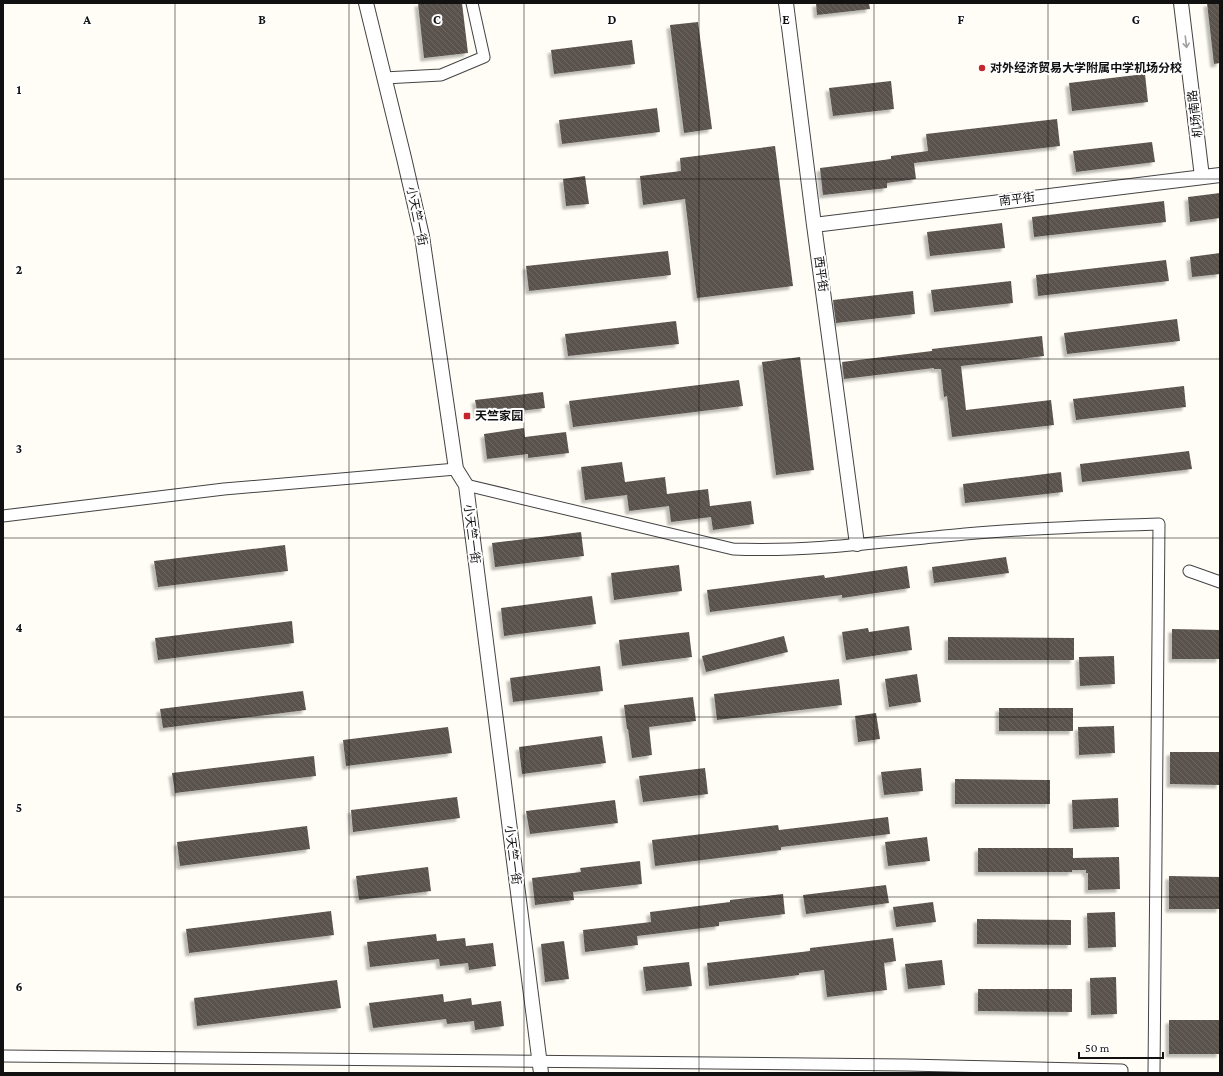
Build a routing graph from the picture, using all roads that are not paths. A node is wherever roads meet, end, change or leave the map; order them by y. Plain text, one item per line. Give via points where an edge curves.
1 (366, 3) edge
2 (472, 3) edge
3 (786, 3) edge
4 (1181, 3) edge
5 (384, 78) junction
6 (1220, 175) edge
7 (1202, 176) junction
8 (814, 225) junction
9 (456, 469) junction
10 (466, 485) junction
11 (3, 516) edge
12 (857, 544) junction
13 (1189, 570) dead end
14 (1220, 582) edge
15 (3, 1056) edge
16 (540, 1067) edge
17 (1122, 1073) edge
18 (1154, 1073) edge

1 - 5 street, 小天竺一街
2 - 5 street via 484,57 442,75
3 - 8 street, 西平街
4 -> 7 street, 机场南路
5 - 9 street, 小天竺一街 via 422,236
6 - 7 street, 南平街
7 - 8 street, 南平街
8 - 12 street, 西平街
9 - 10 street, 小天竺一街
9 - 11 street via 224,489
10 - 12 street via 733,549 762,550
10 - 16 street, 小天竺一街
12 - 18 street via 975,533 1159,524
13 - 14 street
15 - 16 street
16 - 17 street via 975,1067 1122,1070

